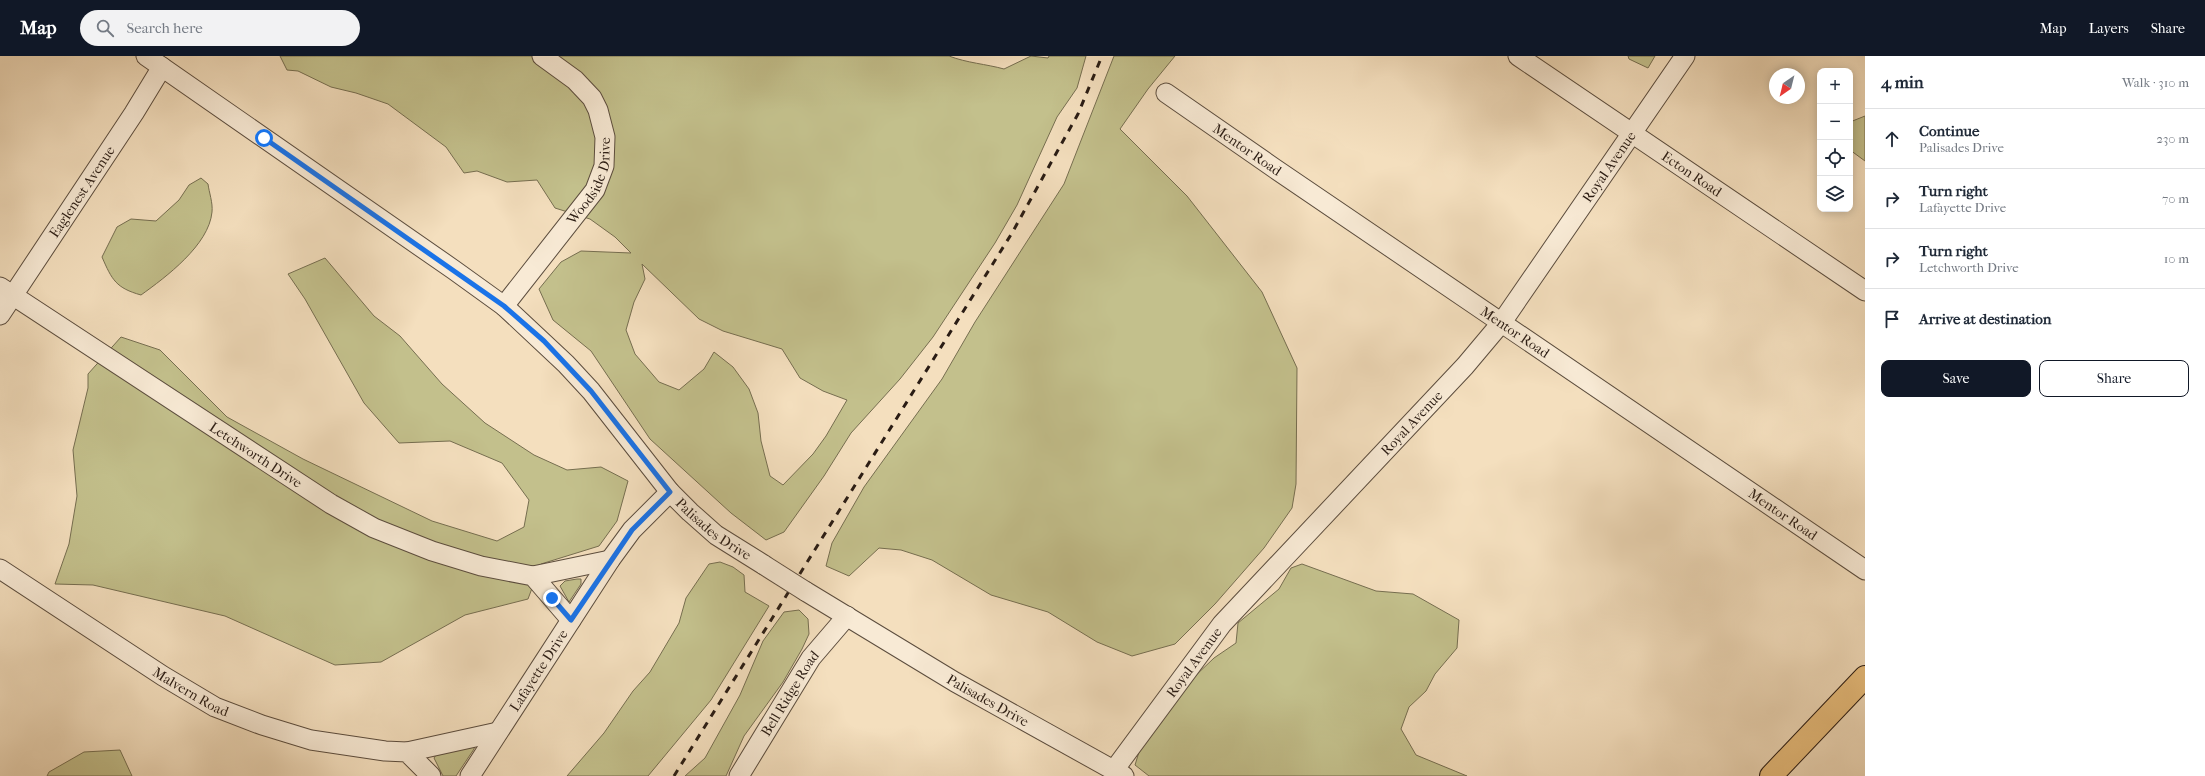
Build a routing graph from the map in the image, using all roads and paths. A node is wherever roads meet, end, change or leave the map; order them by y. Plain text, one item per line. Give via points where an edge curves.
1 (146, 56) edge
2 (542, 56) edge
3 (1518, 56) edge
4 (1685, 56) edge
5 (162, 67) junction
6 (1166, 93) dead end
7 (1631, 133) junction
8 (7, 291) edge
9 (1865, 291) edge
10 (504, 306) junction
11 (0, 315) edge
12 (1502, 322) junction
13 (670, 492) junction
14 (610, 560) junction
15 (0, 569) edge
16 (1865, 570) edge
17 (533, 576) junction
18 (847, 616) junction
19 (571, 620) junction
20 (1865, 677) edge
21 (498, 732) junction
22 (407, 752) junction
23 (1119, 773) edge
24 (431, 776) edge
25 (470, 776) edge
26 (739, 776) edge
27 (1771, 776) edge

1 - 5 street, Palisades Drive
2 - 10 street, Woodside Drive via 575,80 592,98 605,137 604,166 595,190
3 - 7 street, Ecton Road
4 - 7 street, Royal Avenue
5 - 8 street, Eaglenest Avenue via 134,113
5 - 10 street, Palisades Drive
6 - 12 street, Mentor Road
7 - 9 street, Ecton Road
7 - 12 street, Royal Avenue
8 - 11 street, Eaglenest Avenue
8 - 17 street, Letchworth Drive via 310,491 374,528 432,551 481,566
10 - 13 street, Palisades Drive via 544,341 591,391
12 - 16 street, Mentor Road
12 - 23 street, Royal Avenue via 1465,366 1222,624
13 - 14 street, Lafayette Drive via 632,530
13 - 18 street, Palisades Drive, bridge via 716,535
14 - 17 street, Letchworth Drive
14 - 19 street, Lafayette Drive
15 - 22 street, Malvern Road via 163,676 215,707 311,740
17 - 19 street
18 - 23 street, Palisades Drive via 955,682
18 - 26 street, Bell Ridge Road via 811,658
19 - 21 street, Lafayette Drive
20 - 27 main road
21 - 22 street, Malvern Road
21 - 25 street, Lafayette Drive
22 - 24 street

